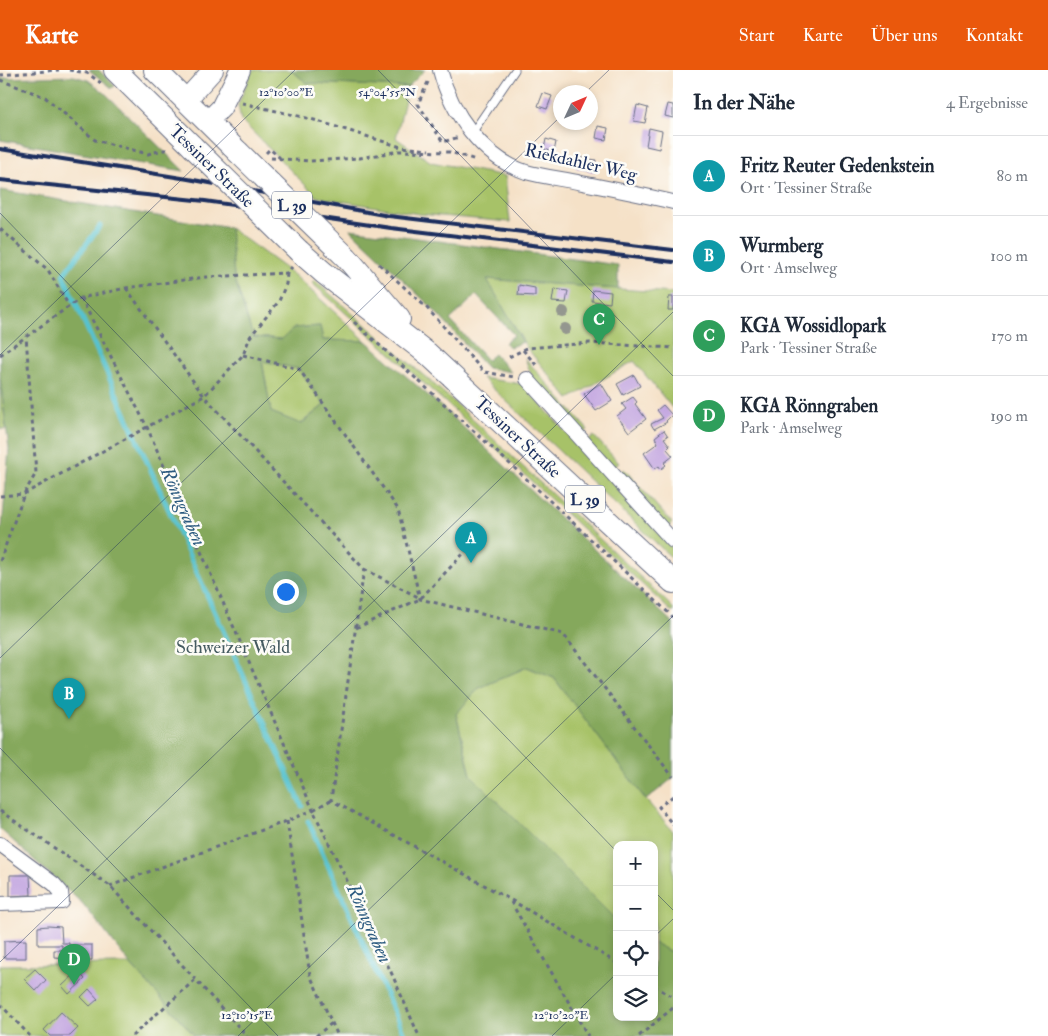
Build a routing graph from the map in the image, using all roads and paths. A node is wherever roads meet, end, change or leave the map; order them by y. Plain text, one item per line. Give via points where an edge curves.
1 (59, 70) edge
2 (69, 70) edge
3 (155, 70) edge
4 (213, 70) edge
5 (240, 70) edge
6 (515, 70) edge
7 (435, 74) edge
8 (0, 75) edge
9 (111, 78) edge
10 (0, 80) edge
11 (186, 100) junction
12 (236, 102) dead end
13 (165, 120) junction
14 (208, 121) junction
15 (472, 133) junction
16 (190, 145) junction
17 (162, 150) dead end
18 (450, 152) junction
19 (266, 153) dead end
20 (502, 160) junction
21 (673, 202) edge
22 (0, 229) edge
23 (296, 259) junction
24 (376, 261) dead end
25 (287, 273) junction
26 (126, 288) junction
27 (81, 298) junction
28 (69, 306) junction
29 (351, 320) dead end
30 (26, 336) junction
31 (673, 348) edge
32 (428, 354) junction
33 (0, 355) edge
34 (242, 355) junction
35 (509, 357) dead end
36 (527, 379) joint
37 (204, 396) junction
38 (147, 428) junction
39 (24, 494) junction
40 (0, 496) edge
41 (673, 541) edge
42 (466, 551) dead end
43 (0, 561) edge
44 (364, 568) junction
45 (673, 582) edge
46 (420, 599) junction
47 (673, 617) edge
48 (355, 628) junction
49 (673, 777) edge
50 (673, 796) edge
51 (331, 800) junction
52 (313, 810) junction
53 (0, 811) edge
54 (288, 821) junction
55 (673, 825) edge
56 (0, 844) edge
57 (110, 886) junction
58 (511, 900) junction
59 (0, 904) edge
60 (613, 961) edge
61 (196, 979) junction
62 (658, 988) edge
63 (673, 997) edge
64 (0, 1004) edge
65 (673, 1008) edge
66 (332, 1023) junction
67 (30, 1036) edge
68 (132, 1036) edge
69 (247, 1036) edge
70 (316, 1036) edge
71 (338, 1036) edge
72 (419, 1036) edge
73 (588, 1036) edge
74 (639, 1036) edge

1 - 8 path
2 - 9 path
3 - 11 main road, Tessiner Straße / L 39
4 - 11 main road
5 - 14 main road via 221,108
6 - 15 lane
7 - 15 street, Riekdahler Weg
7 - 15 path via 418,104 442,142
9 - 13 main road, Tessiner Straße / L 39
10 - 17 path via 45,97 95,140 148,154
11 - 13 main road
11 - 14 main road, Tessiner Straße / L 39
12 - 18 path via 311,119 401,147
13 - 16 main road, Tessiner Straße / L 39
14 - 16 main road
14 - 32 main road, Tessiner Straße / L 39, bridge via 346,258
15 - 20 street, Riekdahler Weg
16 - 23 main road, Tessiner Straße / L 39, bridge
18 - 19 path via 399,152 310,161 280,158 270,149
18 - 20 path via 494,164
20 - 21 street, Riekdahler Weg via 525,172
22 - 28 path via 48,270
23 - 25 path
23 - 32 main road, Tessiner Straße / L 39 via 324,273
24 - 36 path via 427,308 484,372
25 - 26 path via 206,277
25 - 34 path via 279,301 250,337
26 - 27 path
26 - 37 path
27 - 28 path
27 - 38 path
28 - 30 path
29 - 47 path
30 - 33 path
30 - 39 path via 36,472
31 - 35 path via 590,343 527,348
32 - 45 main road, Tessiner Straße / L 39
34 - 37 path
34 - 46 path via 299,369 398,509
36 - 41 street
37 - 38 path
37 - 44 path
38 - 39 path
38 - 52 path
39 - 40 path
39 - 43 path
42 - 46 path
44 - 46 path
44 - 48 path
46 - 48 path
46 - 49 path via 563,634
48 - 51 path
50 - 55 path via 659,808
51 - 52 path
51 - 58 path
52 - 54 path
52 - 72 path
53 - 57 path
54 - 57 path
54 - 66 path via 310,975
56 - 59 street via 54,884 61,892 62,902
57 - 61 path
58 - 60 path
58 - 73 path
61 - 68 path
61 - 69 path
62 - 63 path
64 - 67 path
65 - 74 path
66 - 70 path
66 - 71 path

